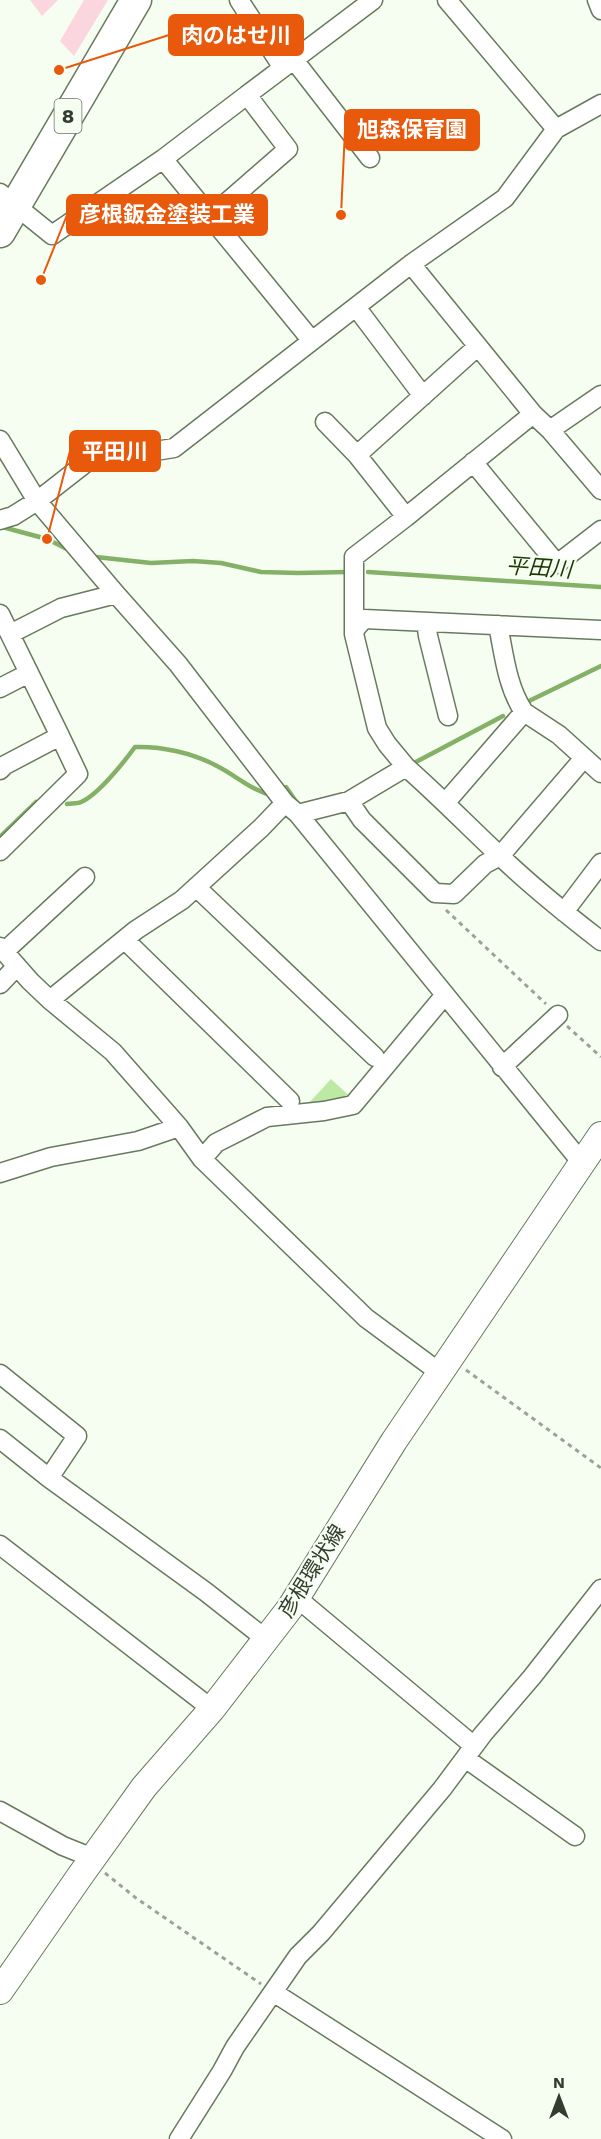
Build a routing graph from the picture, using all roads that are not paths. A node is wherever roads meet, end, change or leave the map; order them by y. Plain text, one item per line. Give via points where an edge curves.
1 (136, 0) edge
2 (239, 0) edge
3 (373, 0) edge
4 (447, 0) edge
5 (597, 0) edge
6 (601, 10) edge
7 (289, 64) junction
8 (247, 95) junction
9 (601, 104) edge
10 (556, 129) junction
11 (370, 158) dead end
12 (163, 159) junction
13 (8, 199) edge
14 (210, 217) junction
15 (0, 232) edge
16 (411, 264) junction
17 (356, 307) junction
18 (312, 341) junction
19 (477, 347) junction
20 (601, 395) edge
21 (423, 396) junction
22 (533, 414) junction
23 (325, 422) dead end
24 (550, 430) junction
25 (0, 440) edge
26 (357, 455) junction
27 (473, 462) junction
28 (601, 490) edge
29 (37, 501) junction
30 (406, 517) junction
31 (0, 520) edge
32 (601, 530) edge
33 (116, 594) junction
34 (0, 614) edge
35 (426, 622) junction
36 (498, 625) junction
37 (601, 630) edge
38 (10, 634) junction
39 (354, 634) junction
40 (29, 673) junction
41 (0, 688) edge
42 (524, 712) junction
43 (448, 716) dead end
44 (60, 736) junction
45 (584, 758) junction
46 (406, 767) junction
47 (0, 770) edge
48 (601, 773) edge
49 (349, 801) junction
50 (446, 802) junction
51 (291, 808) junction
52 (0, 851) edge
53 (500, 856) junction
54 (601, 863) edge
55 (85, 877) dead end
56 (196, 887) junction
57 (564, 912) junction
58 (125, 940) junction
59 (601, 941) edge
60 (2, 949) edge
61 (17, 966) junction
62 (0, 984) edge
63 (444, 996) junction
64 (50, 1000) junction
65 (558, 1015) road end
66 (375, 1057) dead end
67 (502, 1067) junction
68 (290, 1101) dead end
69 (179, 1127) junction
70 (601, 1135) edge
71 (202, 1159) junction
72 (582, 1163) junction
73 (0, 1173) edge
74 (444, 1366) junction
75 (0, 1374) edge
76 (0, 1439) edge
77 (49, 1478) junction
78 (0, 1545) edge
79 (601, 1589) edge
80 (297, 1598) junction
81 (267, 1640) junction
82 (212, 1709) junction
83 (470, 1752) junction
84 (0, 1812) edge
85 (575, 1836) dead end
86 (91, 1861) junction
87 (0, 1991) edge
88 (273, 1992) junction
89 (179, 2139) edge
90 (502, 2139) edge

1 - 13 highway, 8
2 - 7 street
3 - 7 street
4 - 10 street
5 - 6 street
7 - 8 street
7 - 11 street
8 - 12 street
8 - 14 street via 288,149
9 - 10 street
10 - 16 street via 505,198
12 - 13 street via 52,235
12 - 14 street
13 - 15 highway, 8
14 - 18 street
16 - 17 street
16 - 19 street
17 - 18 street
17 - 21 street
18 - 29 street via 174,448 87,462
19 - 21 street
19 - 22 street
20 - 24 street
21 - 26 street
22 - 24 street
22 - 27 street
23 - 26 street
24 - 28 street
25 - 29 street
26 - 30 street
27 - 30 street
27 - 32 street via 557,564
29 - 31 street
29 - 33 street
30 - 39 street via 354,557
33 - 38 street via 61,608
33 - 51 street via 178,664
34 - 38 street
35 - 36 street
35 - 39 street via 368,618 360,622
35 - 43 street
36 - 37 street
36 - 42 street via 515,700
38 - 40 street
39 - 46 street via 377,728
40 - 41 street
40 - 44 street
42 - 45 street via 559,735
42 - 50 street
44 - 47 street
44 - 52 street via 78,774
45 - 48 street
45 - 53 street
46 - 49 street
46 - 50 street
49 - 51 street
49 - 53 street via 362,820 435,893 453,894 485,864
50 - 53 street
51 - 56 street via 261,828
51 - 63 street
53 - 57 street
54 - 57 street
55 - 60 street
56 - 58 street
56 - 66 street
57 - 59 street
58 - 64 street
58 - 68 street
60 - 61 street
61 - 62 street
61 - 64 street
63 - 67 street
63 - 71 street via 353,1105 267,1116 216,1143
64 - 69 street via 113,1052
65 - 67 street
67 - 72 street
69 - 71 street
69 - 73 street via 138,1141 51,1157
70 - 72 main road, 彦根環状線
71 - 74 street via 366,1318
72 - 74 main road, 彦根環状線
74 - 80 main road, 彦根環状線
75 - 77 street via 77,1436
76 - 77 street
77 - 81 street
78 - 82 street
79 - 83 street
80 - 81 main road, 彦根環状線
80 - 83 street
81 - 82 main road, 彦根環状線
82 - 86 main road, 彦根環状線 via 144,1787
83 - 85 street
83 - 88 street via 321,1933 297,1956
84 - 86 street
86 - 87 main road, 彦根環状線
88 - 89 street
88 - 90 street

